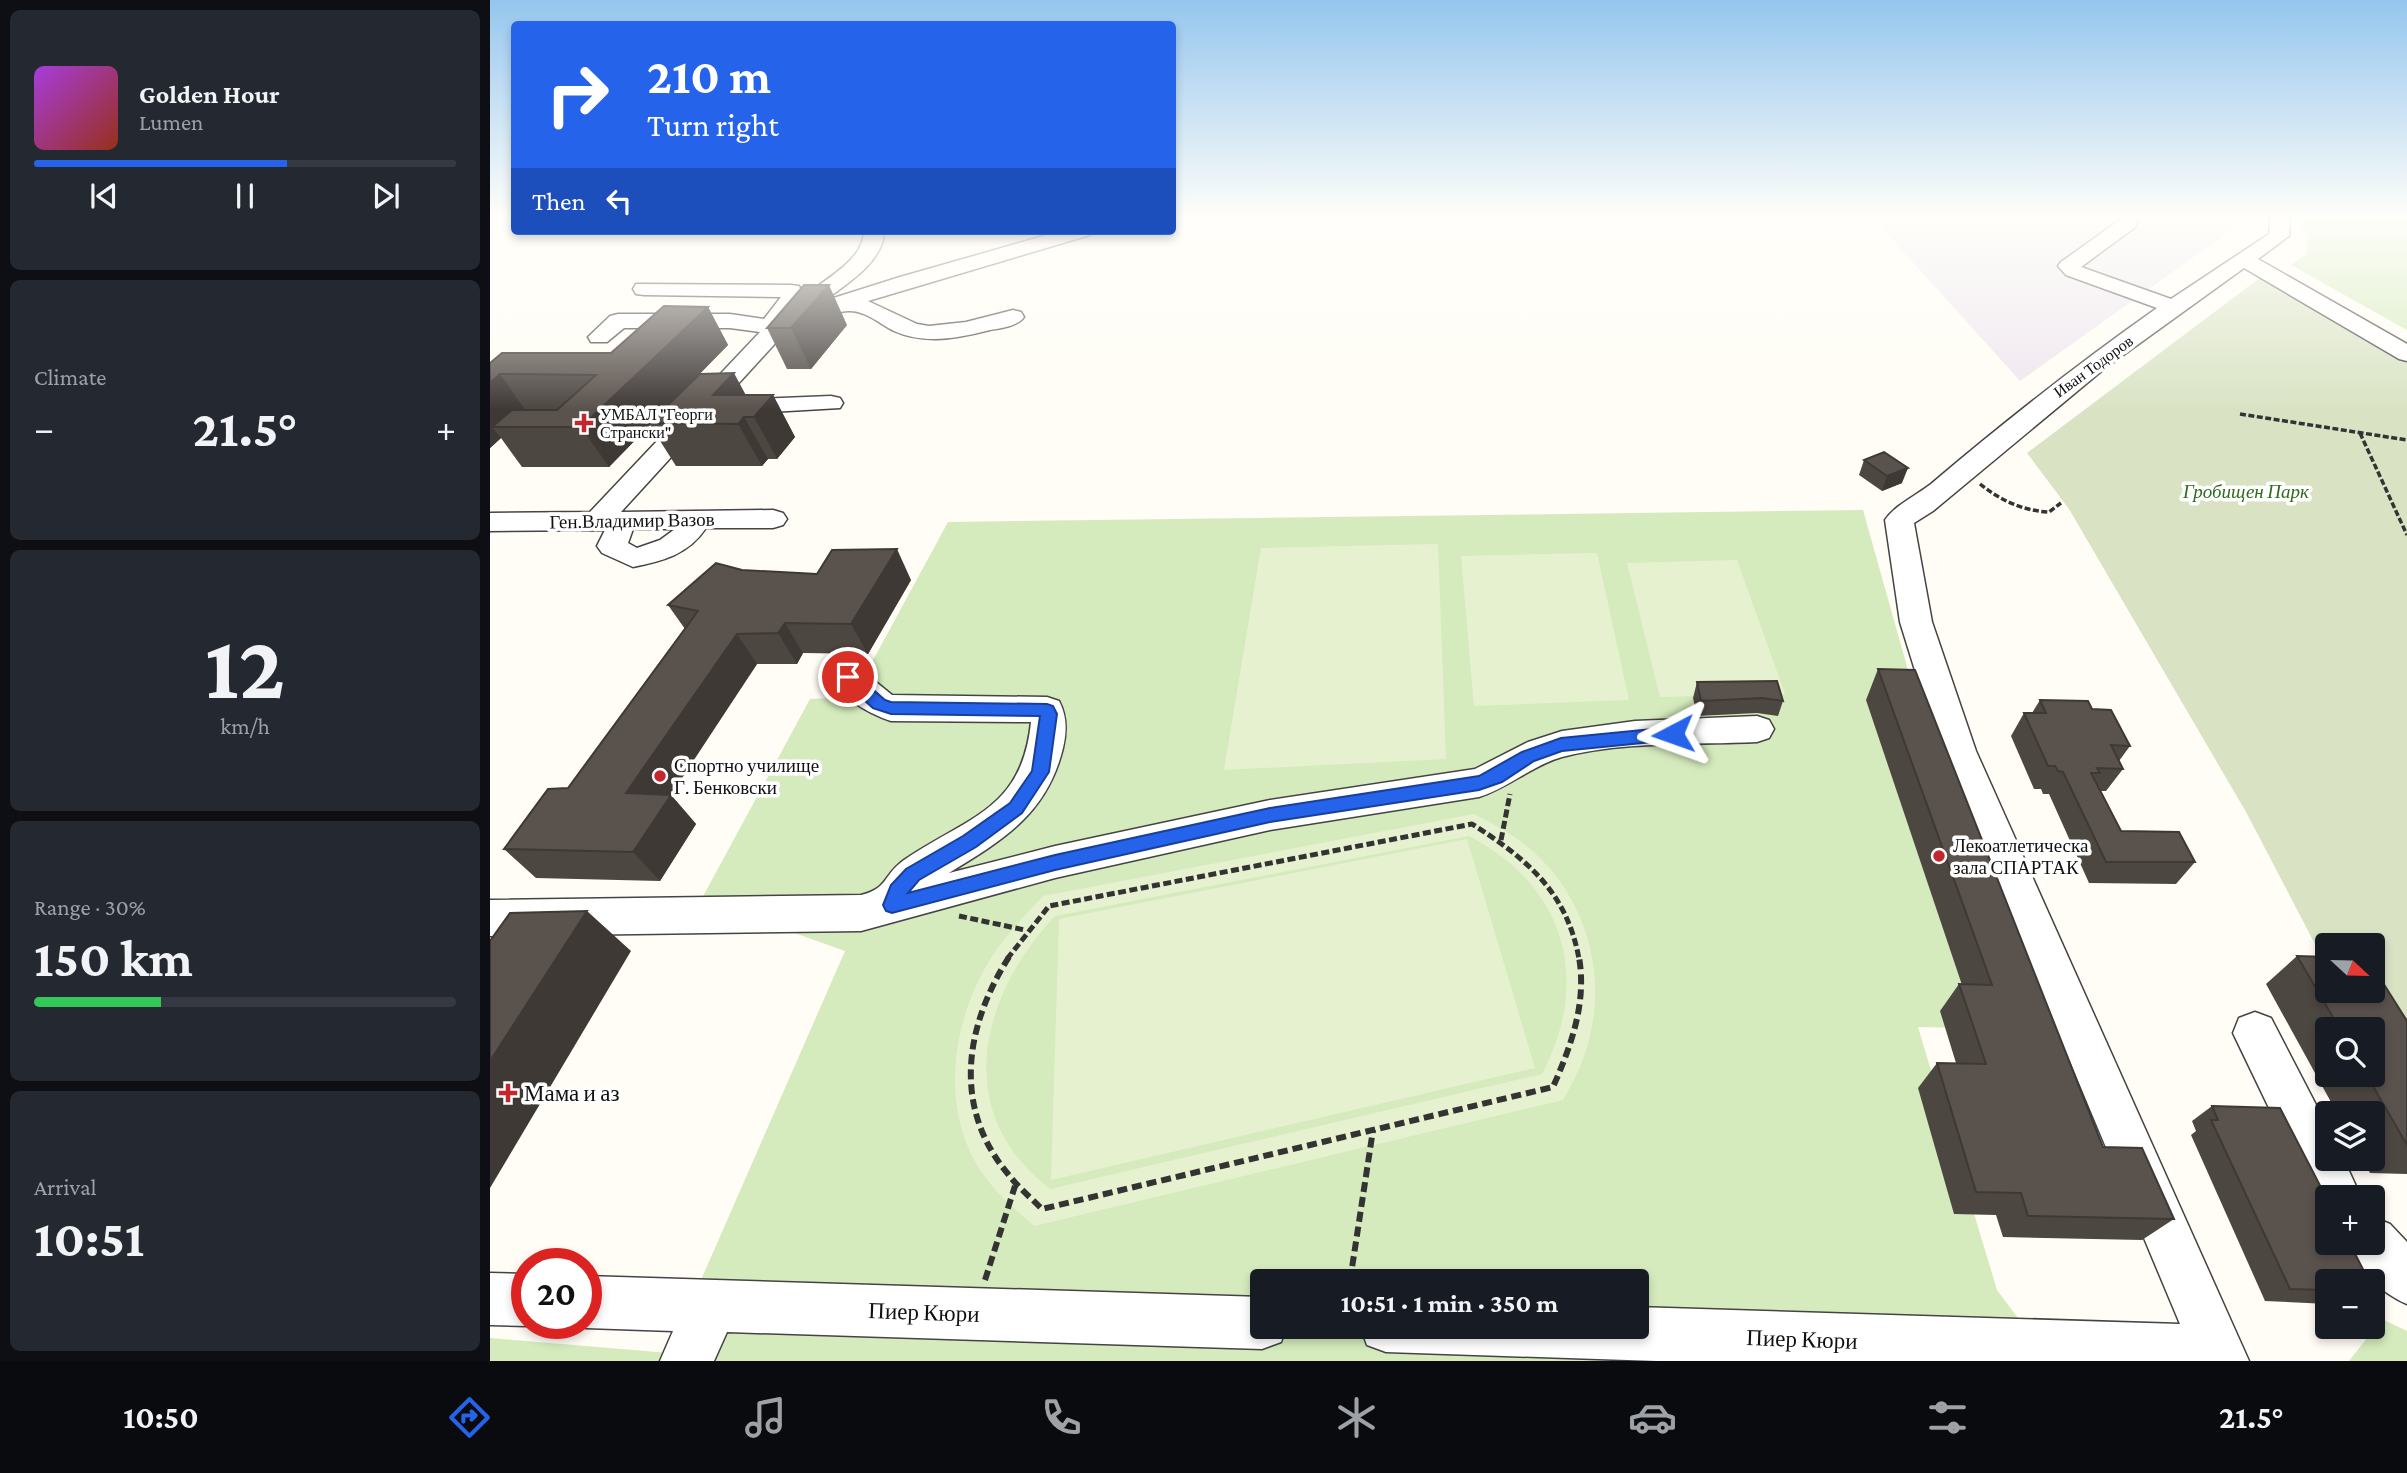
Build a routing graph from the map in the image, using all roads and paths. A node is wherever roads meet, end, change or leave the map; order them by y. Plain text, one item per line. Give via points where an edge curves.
1 (834, 283) edge
2 (903, 283) edge
3 (2105, 283) edge
4 (2208, 283) edge
5 (2285, 283) edge
6 (833, 307) junction
7 (2174, 307) junction
8 (1013, 317) dead end
9 (618, 321) junction
10 (781, 324) junction
11 (599, 337) dead end
12 (2407, 354) edge
13 (831, 403) dead end
14 (704, 407) junction
15 (2240, 414) dead end
16 (2360, 433) junction
17 (2407, 440) edge
18 (1964, 469) junction
19 (2061, 503) dead end
20 (773, 519) dead end
21 (610, 520) junction
22 (490, 522) edge
23 (2407, 535) edge
24 (848, 677) dead end
25 (1757, 729) dead end
26 (1515, 765) junction
27 (1501, 840) dead end
28 (892, 905) junction
29 (490, 918) edge
30 (2255, 1033) dead end
31 (1373, 1130) junction
32 (2331, 1185) edge
33 (1016, 1186) junction
34 (2385, 1255) edge
35 (1352, 1269) edge
36 (2407, 1278) edge
37 (984, 1283) dead end
38 (490, 1298) edge
39 (511, 1299) edge
40 (602, 1303) edge
41 (712, 1306) junction
42 (1250, 1323) edge
43 (1605, 1339) edge
44 (1773, 1349) edge
45 (2218, 1358) edge
46 (687, 1361) edge

1 - 10 street
2 - 6 street
3 - 7 street
4 - 7 street, Иван Тодоров
5 - 12 street
6 - 8 street via 861,304 905,327 932,334
6 - 10 street
7 - 18 street, Иван Тодоров via 2057,392
9 - 10 street
9 - 10 street via 645,293 640,289 794,292 773,323
9 - 11 street
10 - 14 street
13 - 14 street
14 - 21 street
15 - 16 path
16 - 17 path
16 - 23 path
18 - 19 path via 1984,488 2029,510 2049,512
18 - 45 street, Иван Тодоров via 1899,520 1916,622 1958,751
20 - 21 street, Ген.Владимир Вазов via 698,519 684,539 633,558 612,547
21 - 22 street, Ген.Владимир Вазов
24 - 28 street via 879,704 891,708 1047,710 1049,714 1040,772 1016,808 913,875 898,890
25 - 26 street via 1561,744
26 - 27 path
26 - 28 street via 1479,783 1270,815 1055,862
28 - 29 street via 861,913 544,935
30 - 32 street
31 - 33 path via 1042,1209
31 - 33 path via 1553,1087 1578,1030 1581,964 1562,905 1516,851 1472,824 1049,906 1025,930 993,978 974,1032 970,1061 970,1088 984,1141
31 - 35 path
33 - 37 path
34 - 36 street
38 - 39 street
40 - 41 street, Пиер Кюри
41 - 42 street, Пиер Кюри
41 - 46 street
43 - 44 street, Пиер Кюри
44 - 45 street, Пиер Кюри

